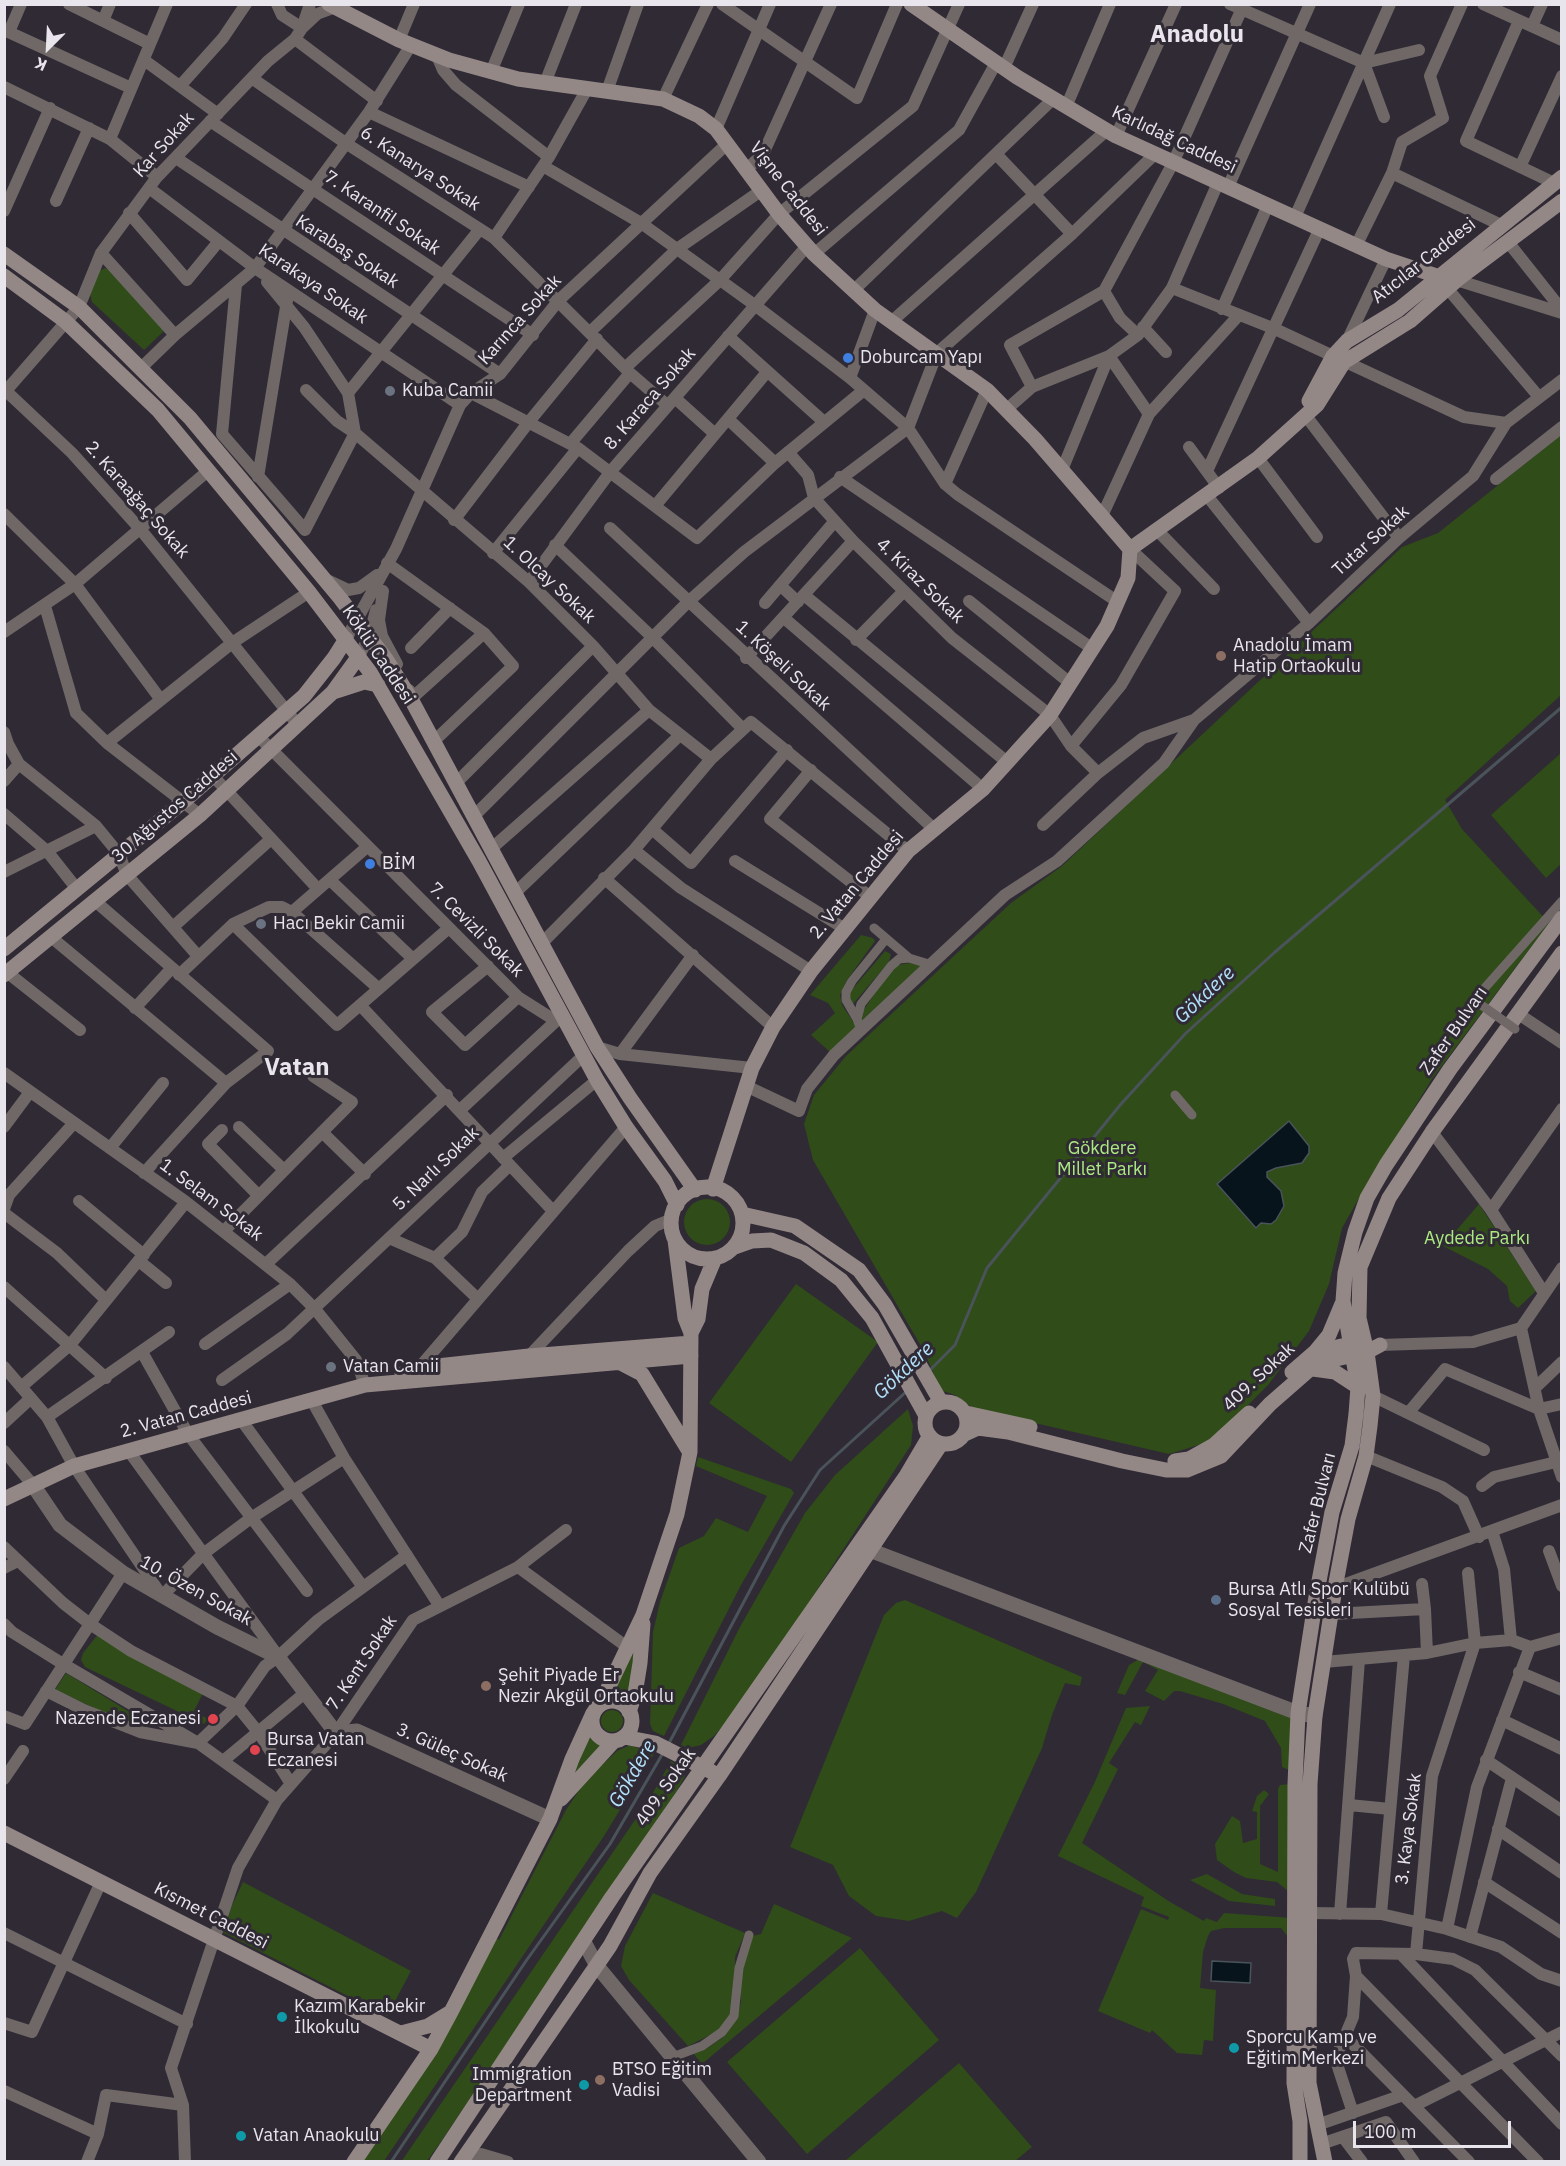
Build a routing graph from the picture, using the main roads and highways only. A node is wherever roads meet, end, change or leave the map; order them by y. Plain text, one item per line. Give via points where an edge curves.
1 (911, 4) edge
2 (336, 6) edge
3 (1558, 180) edge
4 (1562, 201) edge
5 (4, 254) edge
6 (4, 276) edge
7 (1437, 276) junction
8 (1339, 359) junction
9 (1130, 549) junction
10 (330, 618) junction
11 (346, 639) junction
12 (359, 656) junction
13 (320, 678) junction
14 (378, 686) junction
15 (333, 692) junction
16 (1562, 918) edge
17 (4, 949) edge
18 (1562, 953) edge
19 (6, 974) edge
20 (713, 1189) junction
21 (695, 1190) junction
22 (674, 1212) junction
23 (742, 1214) junction
24 (675, 1240) junction
25 (735, 1247) junction
26 (715, 1258) junction
27 (1342, 1301) junction
28 (691, 1344) junction
29 (1363, 1347) junction
30 (1315, 1352) junction
31 (619, 1362) junction
32 (1310, 1370) junction
33 (382, 1382) junction
34 (1358, 1387) junction
35 (939, 1400) junction
36 (924, 1413) junction
37 (966, 1413) junction
38 (965, 1434) junction
39 (935, 1440) junction
40 (690, 1452) junction
41 (4, 1499) edge
42 (863, 1547) junction
43 (643, 1615) junction
44 (597, 1709) junction
45 (630, 1715) junction
46 (619, 1739) junction
47 (655, 1743) junction
48 (698, 1763) junction
49 (719, 1776) junction
50 (557, 1804) junction
51 (4, 1833) edge
52 (451, 2012) junction
53 (401, 2033) junction
54 (431, 2049) junction
55 (354, 2162) edge
56 (437, 2162) edge
57 (461, 2162) edge
58 (1300, 2162) edge
59 (1326, 2162) edge

1 - 7 main road, Karlıdağ Caddesi via 1111,134 1356,246
2 - 9 main road, Vişne Caddesi via 437,56 545,83 663,99 716,129 810,250 875,310 987,390
3 - 7 main road, Atıcılar Caddesi
4 - 8 main road, Atıcılar Caddesi via 1410,321
5 - 21 main road, Köklü Caddesi via 79,307 189,418 369,637 411,699 597,1047
6 - 10 main road, Köklü Caddesi via 65,321 158,410
7 - 8 main road, Atıcılar Caddesi via 1398,310 1347,340
8 - 9 main road, Atıcılar Caddesi via 1317,405 1306,416 1214,492
9 - 20 main road, 2. Vatan Caddesi via 1128,578 1118,602 1050,715 983,789 908,850 811,971 773,1027 752,1068
10 - 11 main road, Köklü Caddesi
10 - 13 main road via 333,640
11 - 12 main road, Köklü Caddesi
11 - 13 main road, 30 Ağustos Caddesi
12 - 14 main road, Köklü Caddesi
12 - 15 main road, 30 Ağustos Caddesi
13 - 17 main road, 30 Ağustos Caddesi via 184,801
14 - 15 main road via 364,682
14 - 22 main road, Köklü Caddesi via 473,850 559,1018 626,1127 665,1181
15 - 19 main road, 30 Ağustos Caddesi via 200,815
16 - 27 main road, Zafer Bulvarı via 1450,1069 1381,1173 1354,1232
18 - 29 main road, Zafer Bulvarı via 1389,1198 1360,1267
20 - 21 main road
20 - 23 main road via 729,1195
21 - 22 main road
22 - 24 main road
23 - 25 main road via 741,1237
23 - 35 main road via 795,1226 850,1263 873,1285
24 - 26 main road via 692,1256
24 - 28 main road
25 - 26 main road
25 - 36 main road via 771,1240 788,1245 824,1267 856,1294
26 - 28 main road via 702,1289
27 - 29 main road, Zafer Bulvarı
27 - 30 main road via 1329,1335
28 - 31 main road, 2. Vatan Caddesi
28 - 33 main road, 2. Vatan Caddesi via 419,1368
28 - 40 main road
29 - 30 main road, 409. Sokak
29 - 32 main road, 409. Sokak
29 - 34 main road, Zafer Bulvarı
29 - 59 main road, Zafer Bulvarı via 1373,1396 1366,1456 1348,1519 1335,1588 1315,1716 1310,1784 1309,2083
30 - 37 main road, 409. Sokak via 1226,1434 1189,1459 1164,1462 1126,1456 1008,1421
31 - 33 main road, 2. Vatan Caddesi
31 - 40 main road via 642,1374
32 - 34 main road via 1335,1372
32 - 38 main road, 409. Sokak via 1270,1404 1221,1456 1187,1470 1122,1461 997,1430 978,1428
33 - 41 main road, 2. Vatan Caddesi via 74,1466
34 - 58 main road, Zafer Bulvarı via 1352,1446 1332,1512 1298,1713 1294,2083 1300,2121
35 - 36 main road
35 - 37 main road via 955,1404
36 - 39 main road via 926,1430
37 - 38 main road
38 - 39 main road via 955,1443
39 - 42 main road, 409. Sokak
40 - 43 main road via 677,1514
42 - 48 main road, 409. Sokak via 720,1744
42 - 49 main road, 409. Sokak
43 - 44 main road
43 - 45 main road via 640,1663
44 - 45 main road via 606,1702 620,1703
44 - 46 main road via 594,1730 603,1738
44 - 50 main road via 572,1759
45 - 46 main road via 630,1728
45 - 47 main road
46 - 47 main road
46 - 50 main road
47 - 48 main road
48 - 49 main road
48 - 56 main road, 409. Sokak
49 - 57 main road, 409. Sokak via 650,1873 597,1966
50 - 52 main road
51 - 53 main road, Kısmet Caddesi
52 - 53 main road via 428,2026
52 - 54 main road
53 - 54 main road, Kısmet Caddesi
54 - 55 main road

